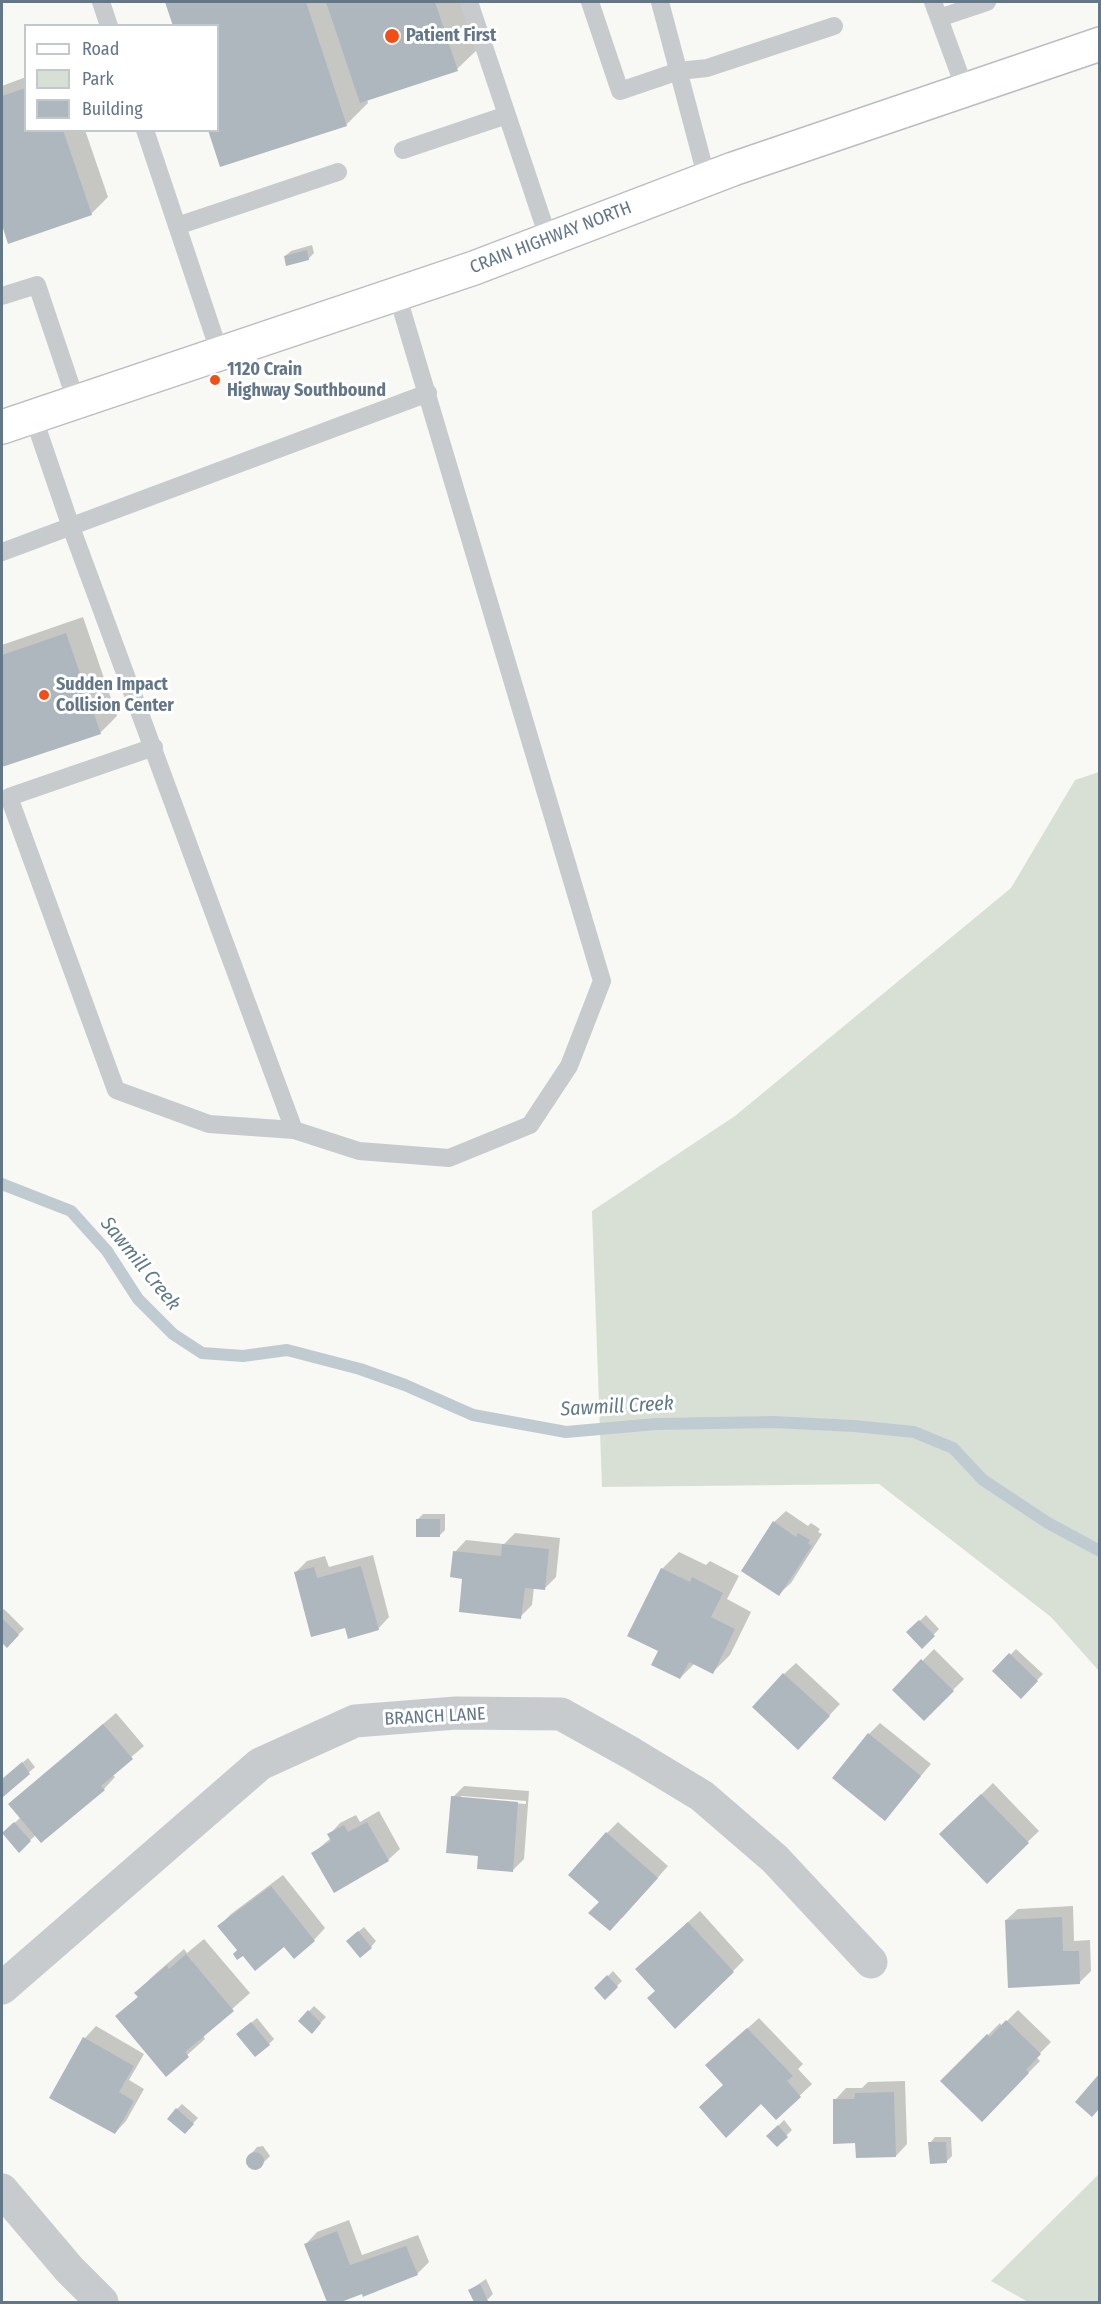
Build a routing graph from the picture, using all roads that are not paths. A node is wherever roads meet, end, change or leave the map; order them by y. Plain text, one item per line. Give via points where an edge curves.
1 (101, 2) edge
2 (469, 2) edge
3 (590, 2) edge
4 (660, 2) edge
5 (987, 2) edge
6 (936, 10) edge
7 (108, 24) edge
8 (834, 26) dead end
9 (1100, 44) edge
10 (679, 71) junction
11 (965, 88) junction
12 (507, 115) junction
13 (146, 132) edge
14 (403, 150) dead end
15 (338, 172) dead end
16 (707, 179) junction
17 (177, 226) junction
18 (549, 240) junction
19 (397, 294) junction
20 (2, 296) edge
21 (220, 354) junction
22 (428, 393) junction
23 (76, 401) junction
24 (33, 416) junction
25 (2, 427) edge
26 (71, 527) junction
27 (2, 552) edge
28 (154, 747) junction
29 (294, 1130) junction
30 (871, 1962) dead end
31 (2, 1988) edge
32 (2, 2190) edge
33 (102, 2302) edge

1 - 7 lane
2 - 12 lane
3 - 10 lane via 620,91
4 - 10 lane
5 - 6 lane
6 - 11 lane
8 - 10 lane via 707,68
9 - 11 main road, CRAIN HIGHWAY NORTH
10 - 16 lane
11 - 16 main road, CRAIN HIGHWAY NORTH
12 - 14 lane
12 - 18 lane
13 - 17 lane
15 - 17 lane
16 - 18 main road, CRAIN HIGHWAY NORTH
17 - 21 lane
18 - 19 main road, CRAIN HIGHWAY NORTH
19 - 21 main road, CRAIN HIGHWAY NORTH
19 - 22 lane
20 - 23 lane via 37,285
21 - 23 main road, CRAIN HIGHWAY NORTH
22 - 26 lane
22 - 29 lane via 602,981 569,1066 530,1125 449,1158 359,1151
23 - 24 main road, CRAIN HIGHWAY NORTH
24 - 25 main road, CRAIN HIGHWAY NORTH
24 - 26 lane
26 - 27 lane
26 - 28 lane
28 - 29 lane
28 - 29 lane via 9,797 116,1090 209,1124
30 - 31 street, BRANCH LANE via 775,1859 702,1796 641,1759 561,1714 456,1713 355,1721 260,1764
32 - 33 street via 69,2270

